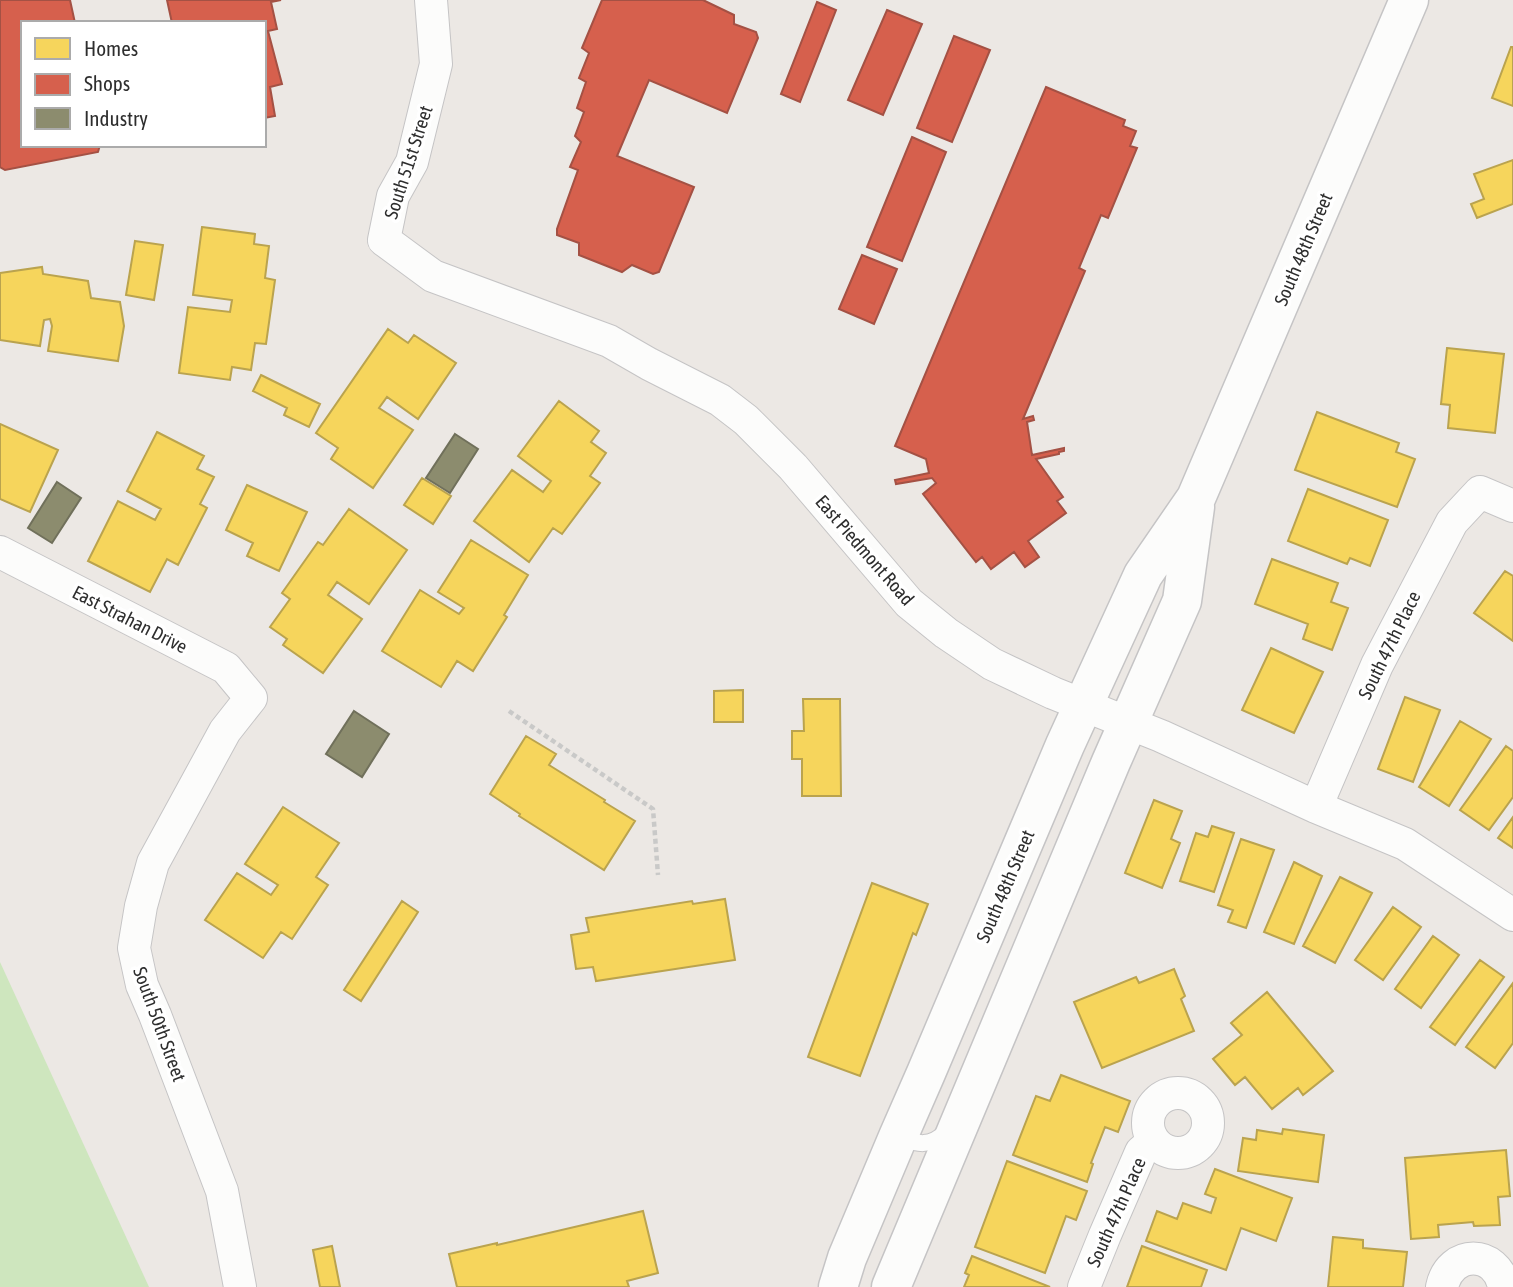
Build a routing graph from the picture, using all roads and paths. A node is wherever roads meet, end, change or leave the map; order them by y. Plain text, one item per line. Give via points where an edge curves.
1 (431, 0) edge
2 (1409, 0) edge
3 (384, 240) joint
4 (1196, 498) junction
5 (1513, 506) edge
6 (0, 552) edge
7 (251, 698) joint
8 (1083, 705) junction
9 (509, 711) dead end
10 (1128, 723) junction
11 (1316, 807) junction
12 (658, 875) dead end
13 (1513, 915) edge
14 (960, 1120) junction
15 (898, 1137) junction
16 (1154, 1141) dead end
17 (240, 1287) edge
18 (838, 1287) edge
19 (891, 1287) edge
20 (1084, 1287) edge
21 (1442, 1287) edge
22 (1504, 1287) edge

1 - 3 street, South 51st Street via 436,64 412,162 393,196
2 - 4 main road, South 48th Street
3 - 8 street, East Piedmont Road via 433,276 609,341 720,400 793,467 909,603 992,664
4 - 8 main road, South 48th Street via 1143,575
4 - 10 main road, South 48th Street via 1182,601
5 - 11 street, South 47th Place via 1480,492 1452,522 1383,653
6 - 7 street, East Strahan Drive via 226,668
7 - 17 street, South 50th Street via 225,730 153,863 134,948 142,985 222,1191
8 - 10 street, East Piedmont Road
8 - 15 main road, South 48th Street
9 - 12 path via 653,809
10 - 11 street, East Piedmont Road
10 - 14 main road, South 48th Street
11 - 13 street, East Piedmont Road via 1405,844
14 - 15 lane via 936,1141 917,1143
14 - 19 main road, South 48th Street
15 - 18 main road, South 48th Street
16 - 20 street, South 47th Place via 1141,1152
21 - 22 street via 1449,1269 1458,1262 1478,1259 1495,1268

